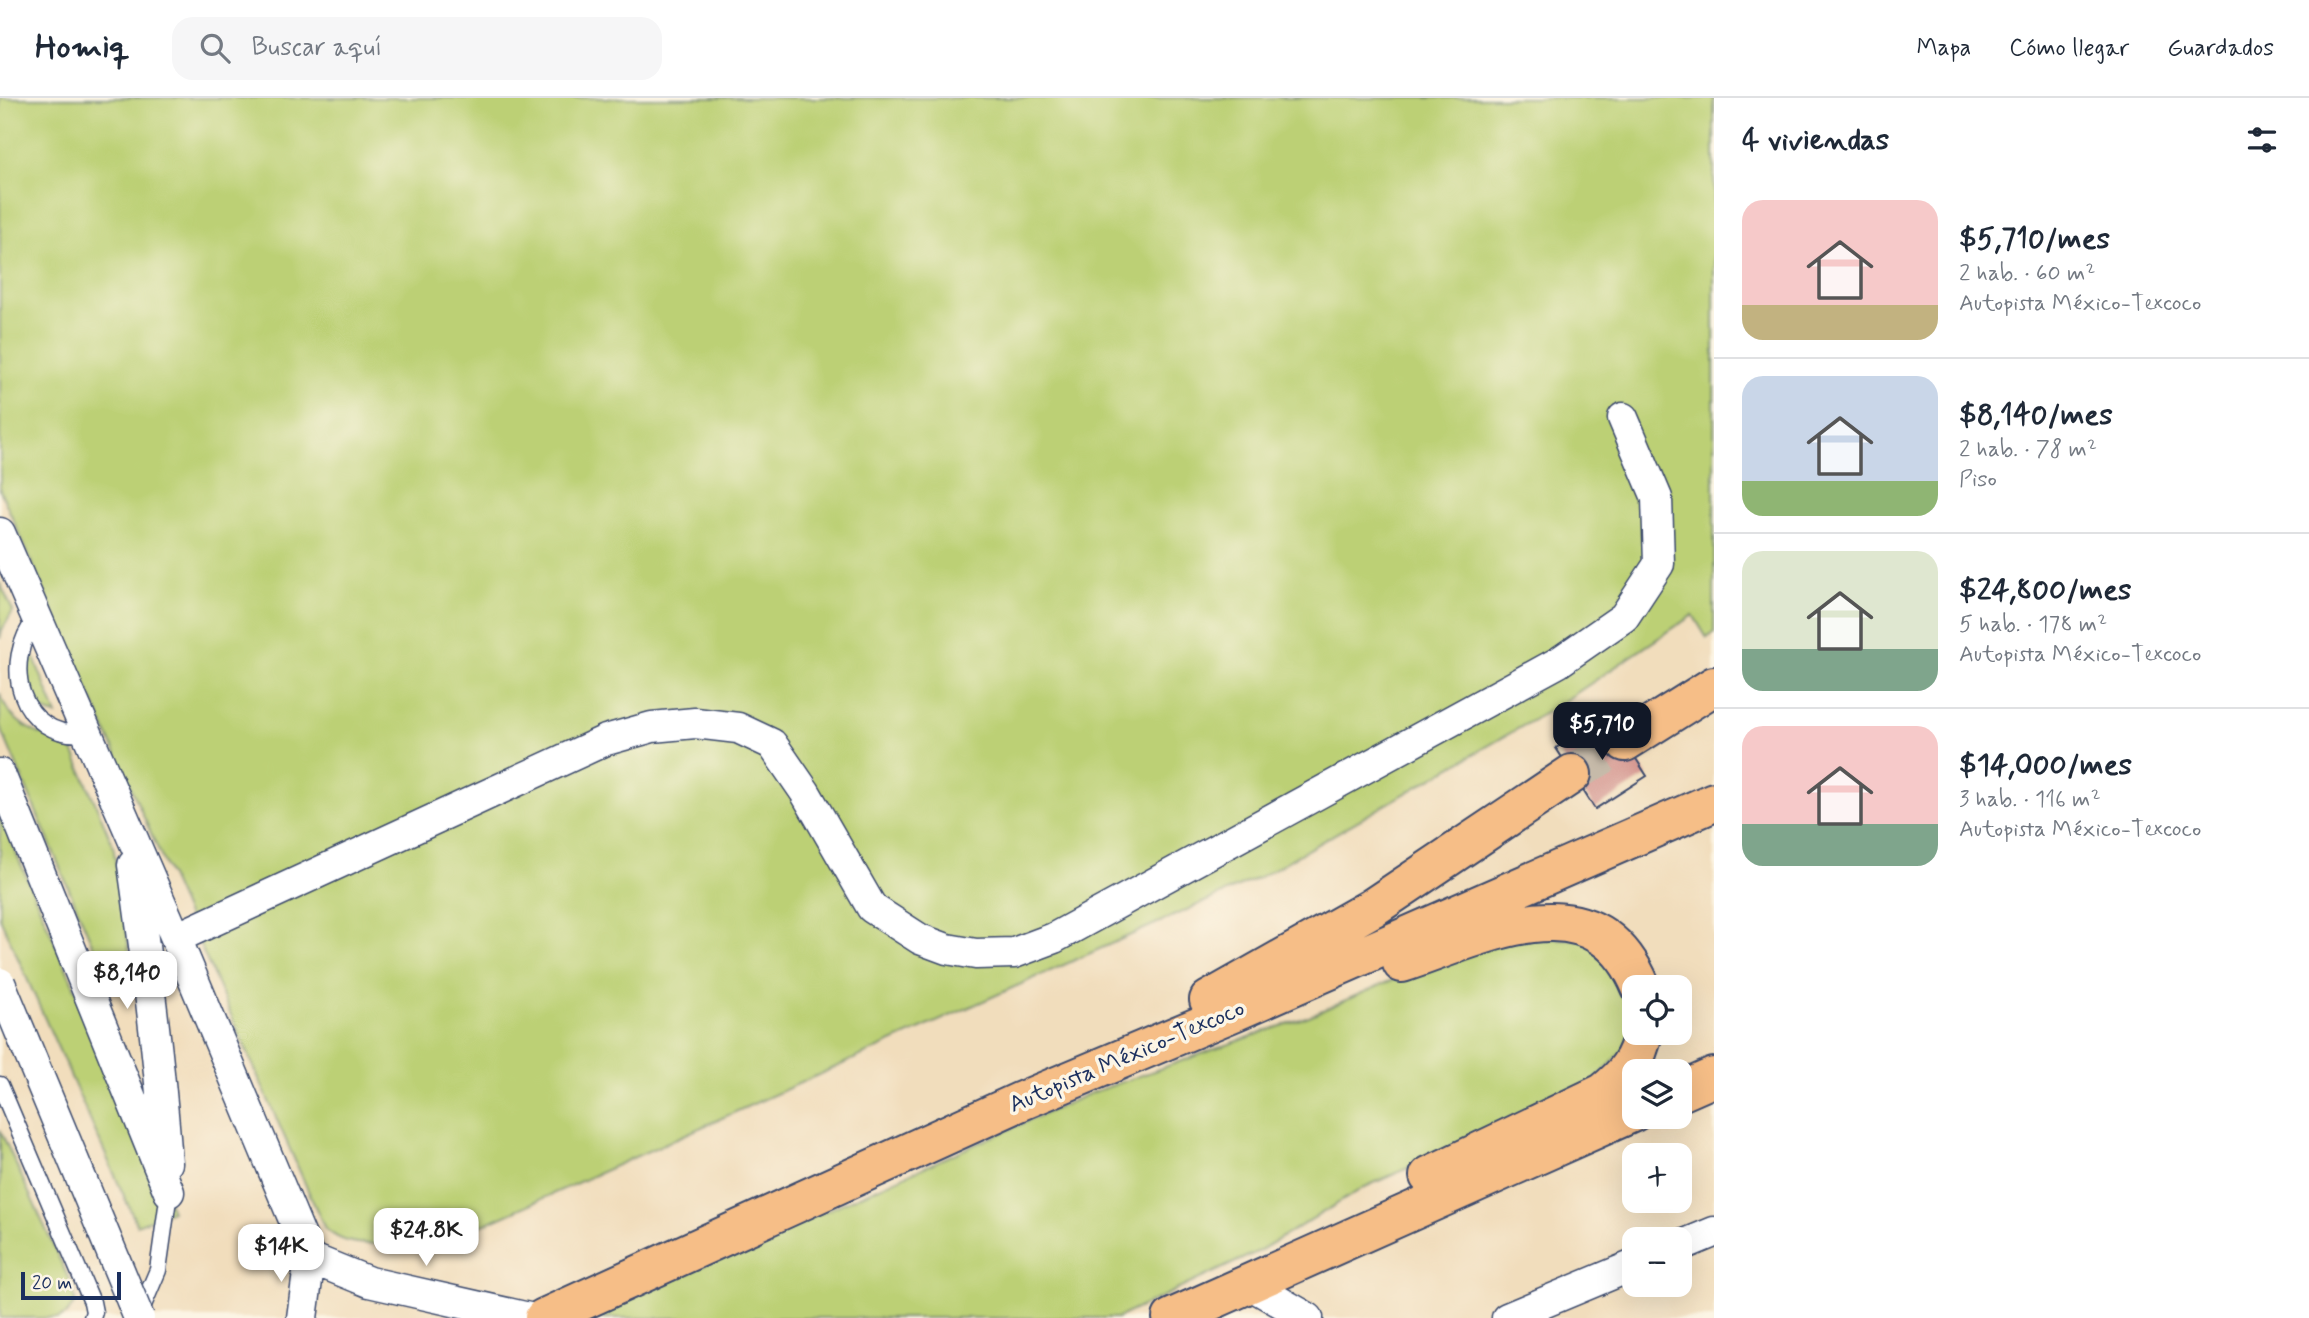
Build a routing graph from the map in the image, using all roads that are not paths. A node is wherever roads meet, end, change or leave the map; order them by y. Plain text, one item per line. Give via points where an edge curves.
1 (1623, 418) dead end
2 (0, 533) edge
3 (37, 618) junction
4 (1714, 686) edge
5 (87, 733) junction
6 (1625, 742) tunnel mouth
7 (0, 774) edge
8 (1572, 774) tunnel mouth
9 (1714, 803) edge
10 (127, 826) junction
11 (176, 938) junction
12 (1636, 975) edge
13 (0, 984) edge
14 (1236, 1012) junction
15 (1639, 1045) edge
16 (1714, 1077) edge
17 (0, 1085) edge
18 (1692, 1087) edge
19 (1019, 1101) junction
20 (1622, 1117) edge
21 (169, 1192) junction
22 (1714, 1232) edge
23 (1692, 1241) edge
24 (310, 1258) junction
25 (1622, 1270) edge
26 (1261, 1279) junction
27 (92, 1318) edge
28 (139, 1318) edge
29 (302, 1318) edge
30 (529, 1318) edge
31 (544, 1318) edge
32 (1171, 1318) edge
33 (1308, 1318) edge
34 (1507, 1318) edge

1 - 11 street via 1657,498 1659,564 1624,617 1547,669 1054,938 1014,953 947,949 920,939 872,908 772,744 738,728 695,723 652,727 606,740
2 - 3 street
3 - 5 street
3 - 5 lane via 27,626 12,658 10,672 18,699 26,712 49,729
4 - 6 highway
5 - 10 street
7 - 21 street
8 - 19 highway via 1373,908
9 - 14 highway, Autopista México-Texcoco
10 - 11 street
10 - 21 street via 161,1082
11 - 24 street
12 - 14 highway via 1622,954 1594,932 1560,921 1542,921 1512,926 1345,983
13 - 28 street, bridge
14 - 19 highway, Autopista México-Texcoco
15 - 26 highway via 1621,1079 1603,1093 1371,1204
16 - 18 highway
17 - 27 lane via 92,1302
19 - 31 highway, Autopista México-Texcoco
20 - 26 highway
21 - 28 lane via 158,1270
22 - 23 street
24 - 29 street
24 - 30 street via 369,1282
25 - 34 street
26 - 32 highway
26 - 33 street

